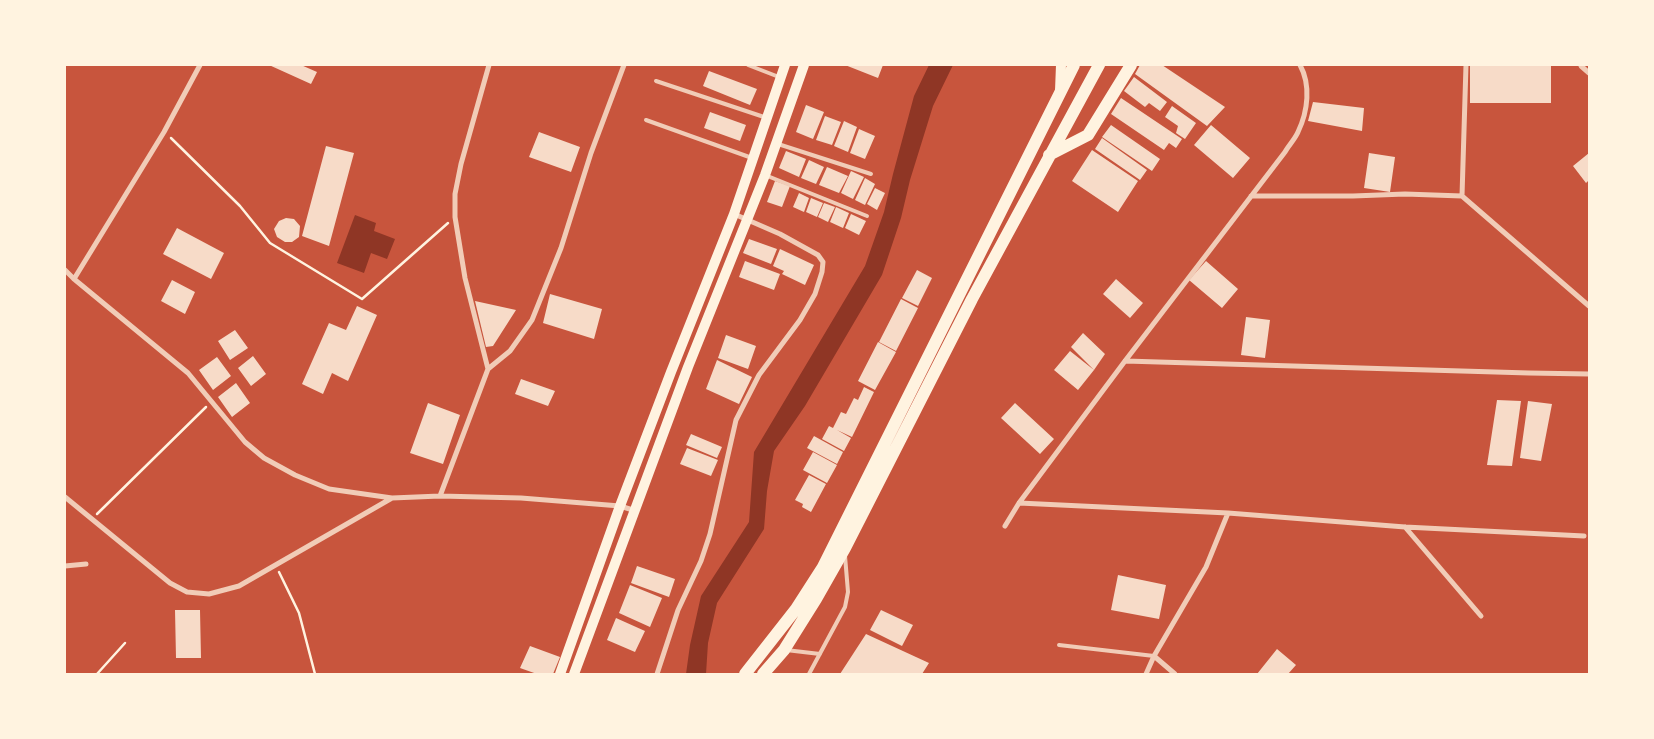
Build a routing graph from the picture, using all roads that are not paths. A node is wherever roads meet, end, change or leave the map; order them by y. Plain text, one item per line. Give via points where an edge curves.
1 (200, 65) edge
2 (489, 65) edge
3 (624, 65) edge
4 (748, 65) edge
5 (785, 65) edge
6 (804, 65) edge
7 (1061, 65) edge
8 (1074, 65) edge
9 (1099, 65) edge
10 (1131, 65) edge
11 (1300, 65) edge
12 (1466, 65) edge
13 (1581, 66) edge
14 (1589, 73) edge
15 (781, 78) junction
16 (656, 81) dead end
17 (1060, 92) junction
18 (767, 118) junction
19 (646, 120) dead end
20 (776, 143) junction
21 (1049, 155) junction
22 (752, 158) junction
23 (871, 174) dead end
24 (765, 175) junction
25 (1251, 196) junction
26 (1462, 196) junction
27 (734, 214) junction
28 (867, 216) dead end
29 (748, 220) junction
30 (65, 270) edge
31 (74, 280) junction
32 (1589, 306) edge
33 (1125, 361) junction
34 (488, 369) junction
35 (1589, 374) edge
36 (440, 496) junction
37 (65, 498) edge
38 (392, 498) junction
39 (1019, 504) junction
40 (620, 506) junction
41 (636, 511) junction
42 (1228, 512) junction
43 (1005, 526) dead end
44 (1405, 527) junction
45 (1584, 536) dead end
46 (845, 548) junction
47 (86, 564) dead end
48 (65, 566) edge
49 (1481, 616) dead end
50 (1059, 645) dead end
51 (784, 650) junction
52 (820, 654) junction
53 (1154, 656) junction
54 (768, 673) edge
55 (560, 674) edge
56 (574, 674) edge
57 (658, 674) edge
58 (745, 674) edge
59 (809, 674) edge
60 (1146, 674) edge
61 (1176, 674) edge

1 - 31 street via 164,132
2 - 34 street via 455,194 455,217 465,278
3 - 34 street via 591,153 561,248 532,320 510,352
4 - 15 lane
5 - 15 main road
6 - 20 main road
7 - 17 main road
8 - 17 highway
9 - 21 highway
10 - 21 highway via 1088,135
11 - 25 street via 1307,87 1306,107 1298,132
12 - 26 street
13 - 14 street
15 - 18 main road
16 - 18 lane
17 - 58 highway via 823,567 796,609
18 - 22 main road
19 - 22 lane
20 - 23 lane
20 - 24 main road
21 - 46 highway
22 - 27 main road
24 - 28 lane
24 - 29 main road
25 - 26 street
25 - 33 street
26 - 32 street
27 - 29 street
27 - 40 main road
29 - 41 main road via 688,367
29 - 57 street via 818,255 823,262 822,272 815,294 800,320 759,374 736,420 710,534 678,610
30 - 31 street
31 - 38 street via 188,373 245,442 264,458 329,489
33 - 35 street
33 - 39 street
34 - 36 street
36 - 38 street
36 - 40 street
37 - 38 street via 170,583 187,592 209,594 239,586
39 - 42 street
39 - 43 street
40 - 41 street
40 - 55 main road
41 - 56 main road
42 - 44 street
42 - 53 street via 1206,567
44 - 45 street
44 - 49 street
46 - 51 highway
46 - 52 lane via 847,597
47 - 48 street
50 - 53 lane
51 - 52 lane
51 - 54 highway
52 - 59 lane
53 - 60 street
53 - 61 street

